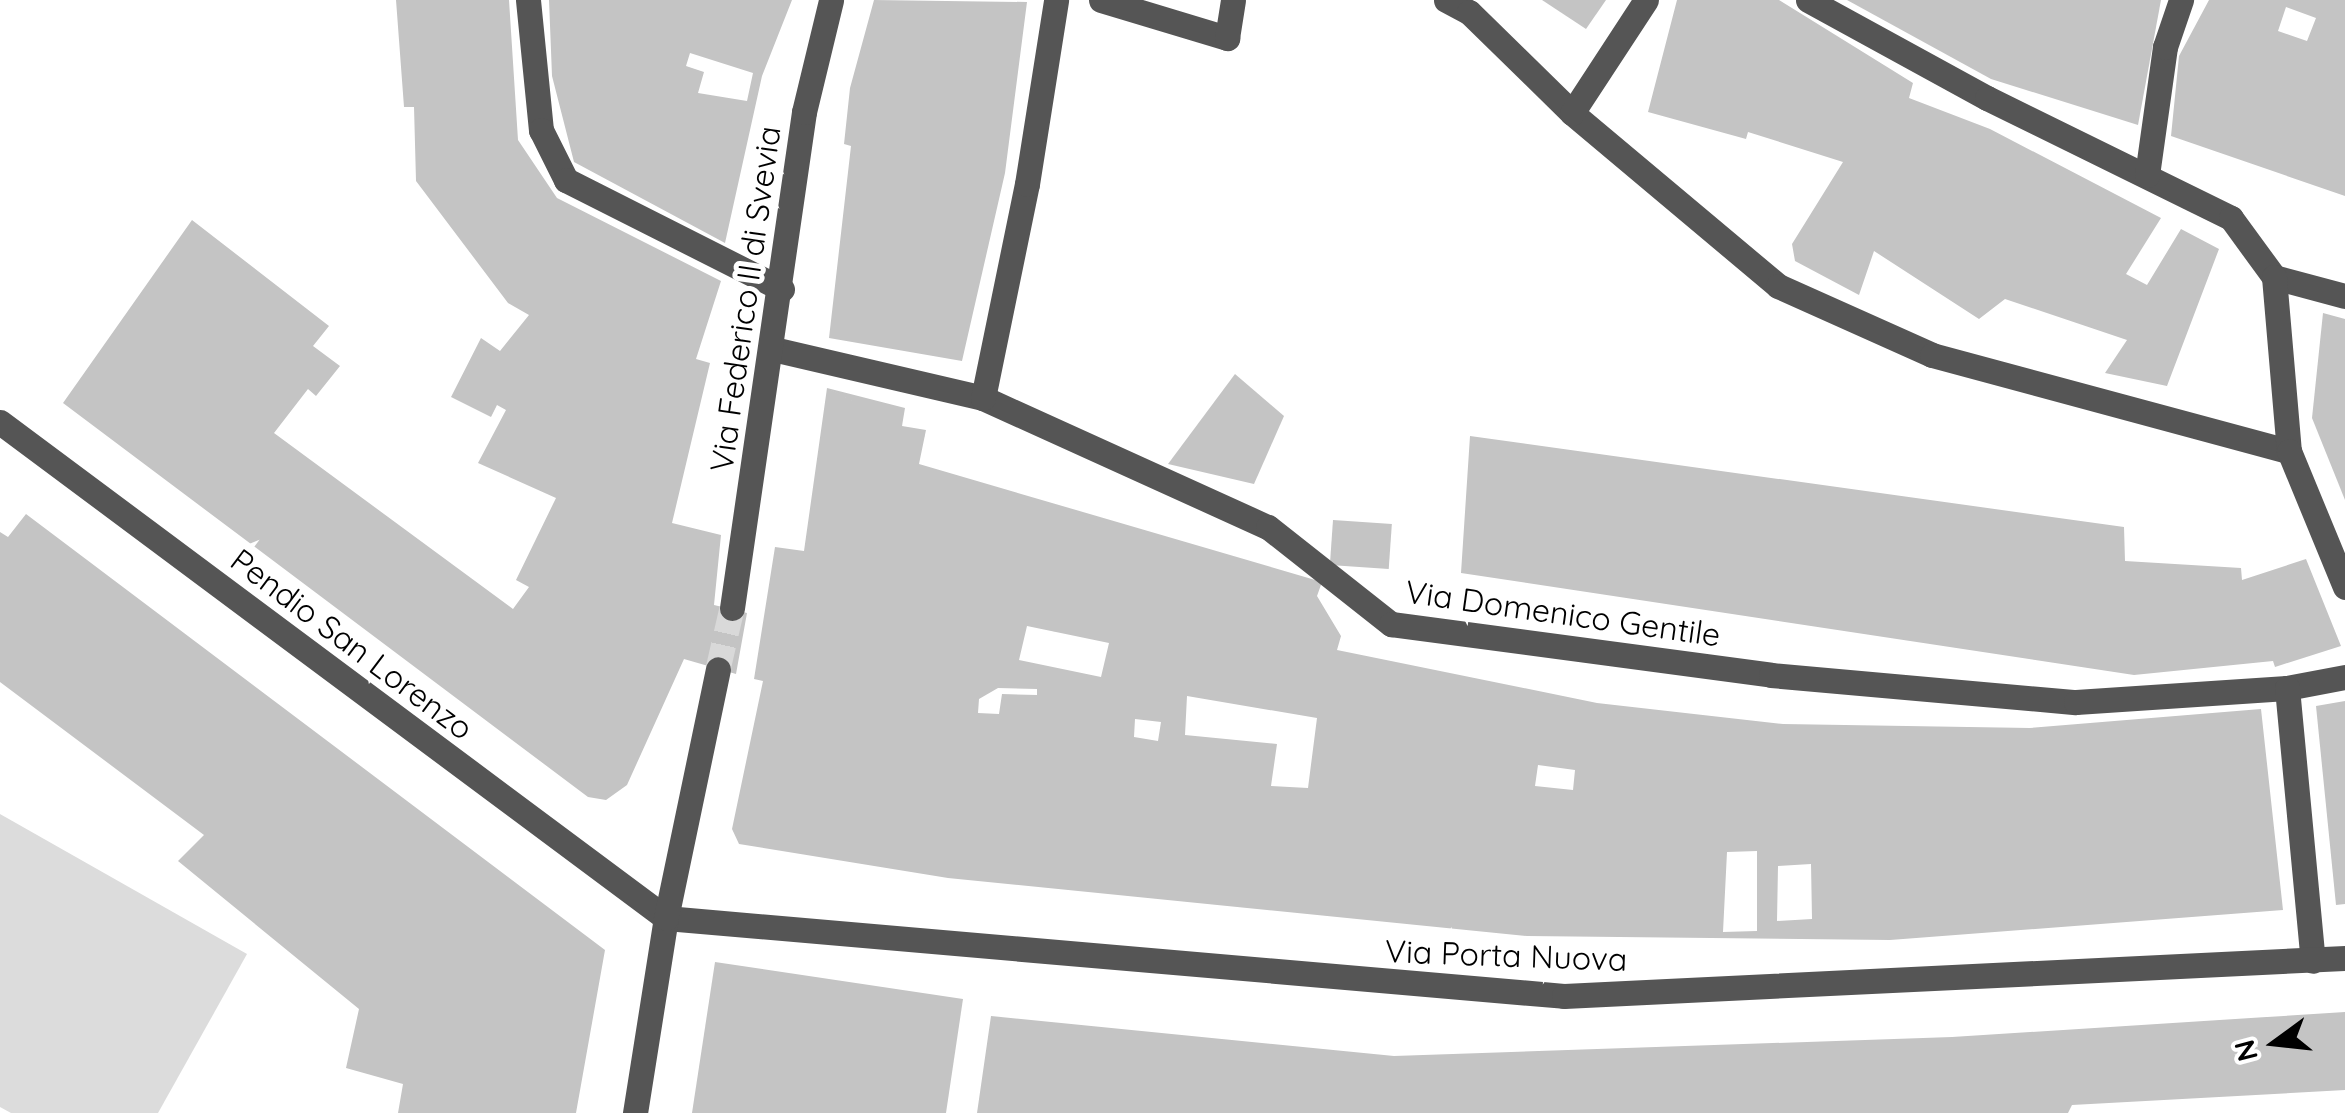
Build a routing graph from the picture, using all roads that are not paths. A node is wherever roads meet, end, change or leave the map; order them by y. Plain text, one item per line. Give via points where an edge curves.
1 (528, 0) edge
2 (832, 0) edge
3 (1056, 0) edge
4 (1101, 0) edge
5 (1233, 0) edge
6 (1446, 0) edge
7 (1646, 0) edge
8 (1808, 0) edge
9 (2181, 0) edge
10 (1572, 113) junction
11 (2147, 174) junction
12 (2274, 277) junction
13 (782, 288) junction
14 (2345, 296) edge
15 (773, 349) junction
16 (982, 398) junction
17 (0, 422) edge
18 (2289, 452) junction
19 (2345, 587) edge
20 (732, 608) tunnel mouth
21 (718, 669) tunnel mouth
22 (2345, 677) edge
23 (2287, 688) junction
24 (666, 918) junction
25 (2345, 958) edge
26 (2313, 960) junction
27 (634, 1113) edge

1 - 13 street via 541,130 566,180
2 - 13 street, Via Federico II di Svevia via 804,112
3 - 16 street via 1027,184
4 - 5 street via 1228,38
6 - 10 street via 1469,12
7 - 10 street
8 - 11 street via 1969,89
9 - 11 street via 2165,47
10 - 18 street via 1778,286 1932,354
11 - 12 street via 2230,218
12 - 14 street
12 - 18 street
13 - 15 street, Via Federico II di Svevia
15 - 16 street, Via Domenico Gentile
15 - 20 street, Via Federico II di Svevia
16 - 23 street, Via Domenico Gentile via 1268,528 1391,624 1771,675 2076,702
17 - 24 street, Pendio San Lorenzo
18 - 19 street
21 - 24 street
22 - 23 street, Via Domenico Gentile
23 - 26 street
24 - 26 street, Via Porta Nuova via 1564,996
24 - 27 street
25 - 26 street, Via Porta Nuova

